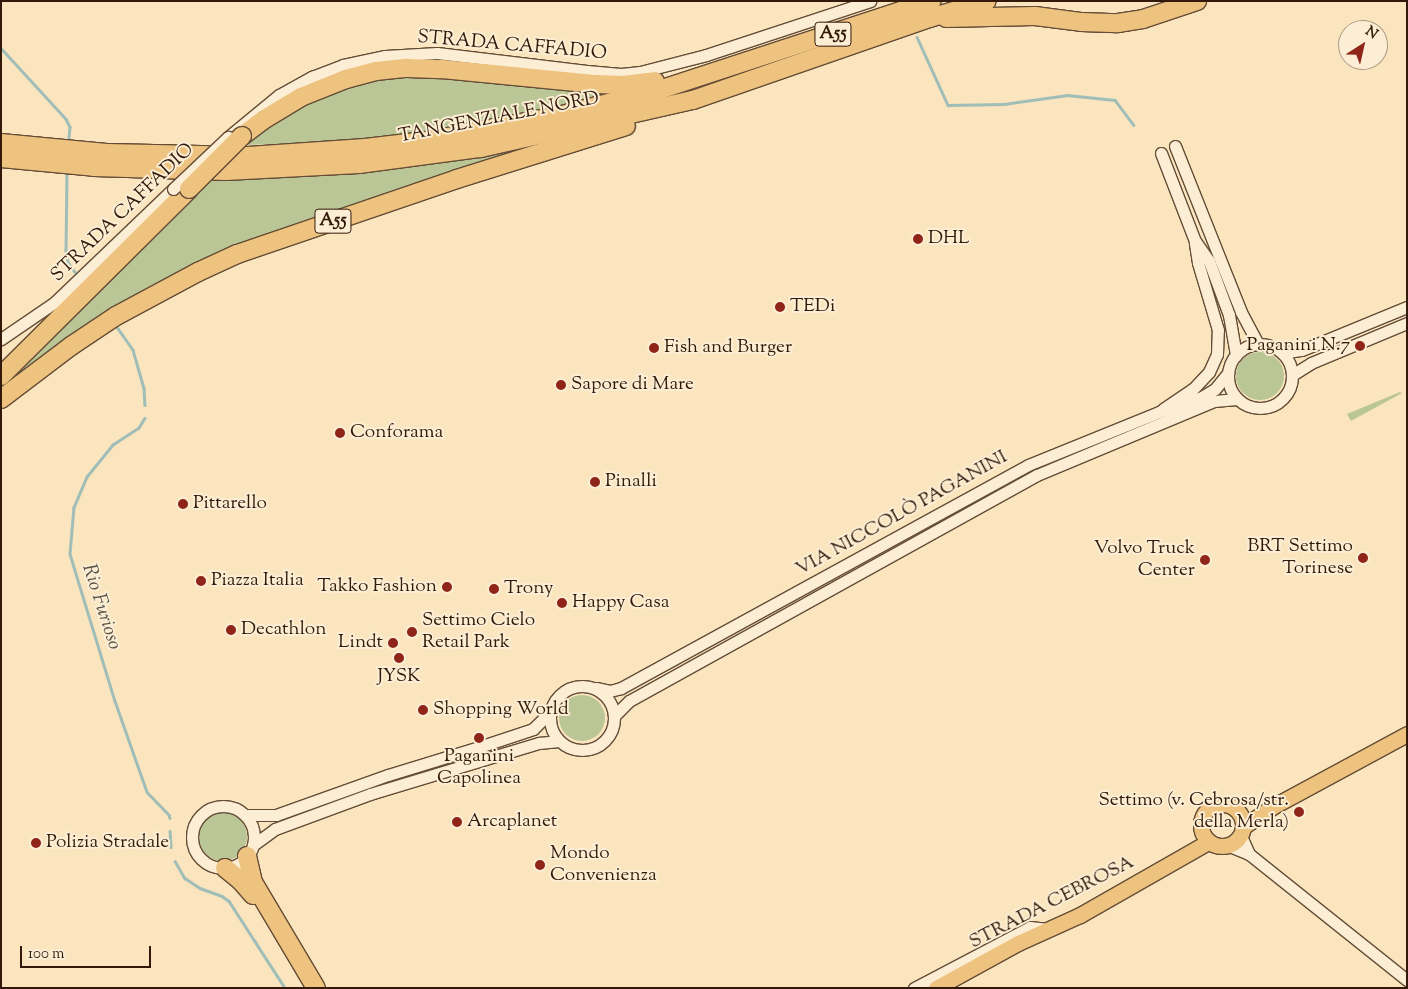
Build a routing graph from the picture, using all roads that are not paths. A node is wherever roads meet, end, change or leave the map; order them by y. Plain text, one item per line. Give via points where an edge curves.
1 (870, 1) edge
2 (988, 1) edge
3 (1197, 1) edge
4 (931, 9) edge
5 (734, 66) junction
6 (693, 100) junction
7 (235, 137) junction
8 (1, 142) edge
9 (1175, 146) dead end
10 (1161, 153) dead end
11 (1, 158) edge
12 (181, 189) junction
13 (1195, 241) junction
14 (1407, 307) edge
15 (1407, 323) edge
16 (1, 339) edge
17 (1258, 344) junction
18 (1282, 353) junction
19 (1236, 355) junction
20 (1228, 373) junction
21 (1, 376) edge
22 (1292, 376) junction
23 (1237, 399) junction
24 (1, 400) edge
25 (1159, 412) junction
26 (596, 688) junction
27 (550, 711) junction
28 (615, 715) junction
29 (1407, 734) edge
30 (559, 741) junction
31 (1272, 807) junction
32 (1236, 809) junction
33 (245, 815) junction
34 (1205, 836) junction
35 (1238, 836) junction
36 (250, 851) junction
37 (225, 868) junction
38 (1407, 980) edge
39 (935, 982) edge
40 (310, 988) edge
41 (316, 988) edge
42 (914, 988) edge
43 (929, 988) edge

1 - 7 street, STRADA CAFFADIO via 706,55 640,72 587,71 437,53 384,56 343,65 312,77 250,116
2 - 4 highway, TANGENZIALE NORD / A55
3 - 4 highway via 1143,19 1118,23 1035,16 981,19
4 - 5 highway, TANGENZIALE NORD / A55
4 - 6 highway, TANGENZIALE NORD / A55
5 - 7 highway, A55 via 623,85 442,69 376,71 301,97
5 - 8 highway, TANGENZIALE NORD / A55 via 659,90 562,115 486,131 365,148 248,156 182,156 107,153
6 - 11 highway, TANGENZIALE NORD / A55 via 523,139 359,164 236,171 166,170
6 - 24 highway, A55 via 654,118 457,179 237,254 116,316
7 - 12 highway, A55, bridge
9 - 17 street via 1241,312
10 - 13 street
12 - 16 street, STRADA CAFFADIO via 55,302
12 - 21 highway, A55
13 - 19 street via 1209,261 1229,315
13 - 25 street via 1198,263 1218,330 1217,354 1209,372 1193,389
14 - 18 street via 1302,350
15 - 22 street via 1311,363
17 - 18 street
17 - 19 street via 1242,349
18 - 22 street
19 - 20 street
20 - 23 street via 1228,382
20 - 25 street, VIA NICCOLÒ PAGANINI via 1218,386 1200,398
22 - 23 street via 1285,396 1277,403 1256,408
23 - 28 street, VIA NICCOLÒ PAGANINI via 1214,401 1037,475 629,701
25 - 26 street, VIA NICCOLÒ PAGANINI via 1028,465 621,688 610,691
26 - 27 street via 572,687 562,692
26 - 28 street via 612,704
27 - 30 street via 550,722
27 - 33 street via 533,728 482,746 276,814
28 - 30 street via 610,736 596,748 576,750
29 - 31 main road
30 - 36 street via 538,742 370,794 275,829
31 - 32 main road
31 - 35 main road
32 - 34 main road via 1224,804 1211,807 1202,817
32 - 35 main road via 1240,814
33 - 36 street via 254,834
33 - 37 street via 229,806 220,806 203,813 194,827 192,841 199,857 215,867
34 - 35 main road via 1220,847
34 - 39 main road, STRADA CEBROSA via 1186,852 1117,895
35 - 38 street via 1249,854
36 - 37 street via 234,866
36 - 41 highway via 253,882
37 - 40 highway via 249,889
39 - 42 street
39 - 43 street

